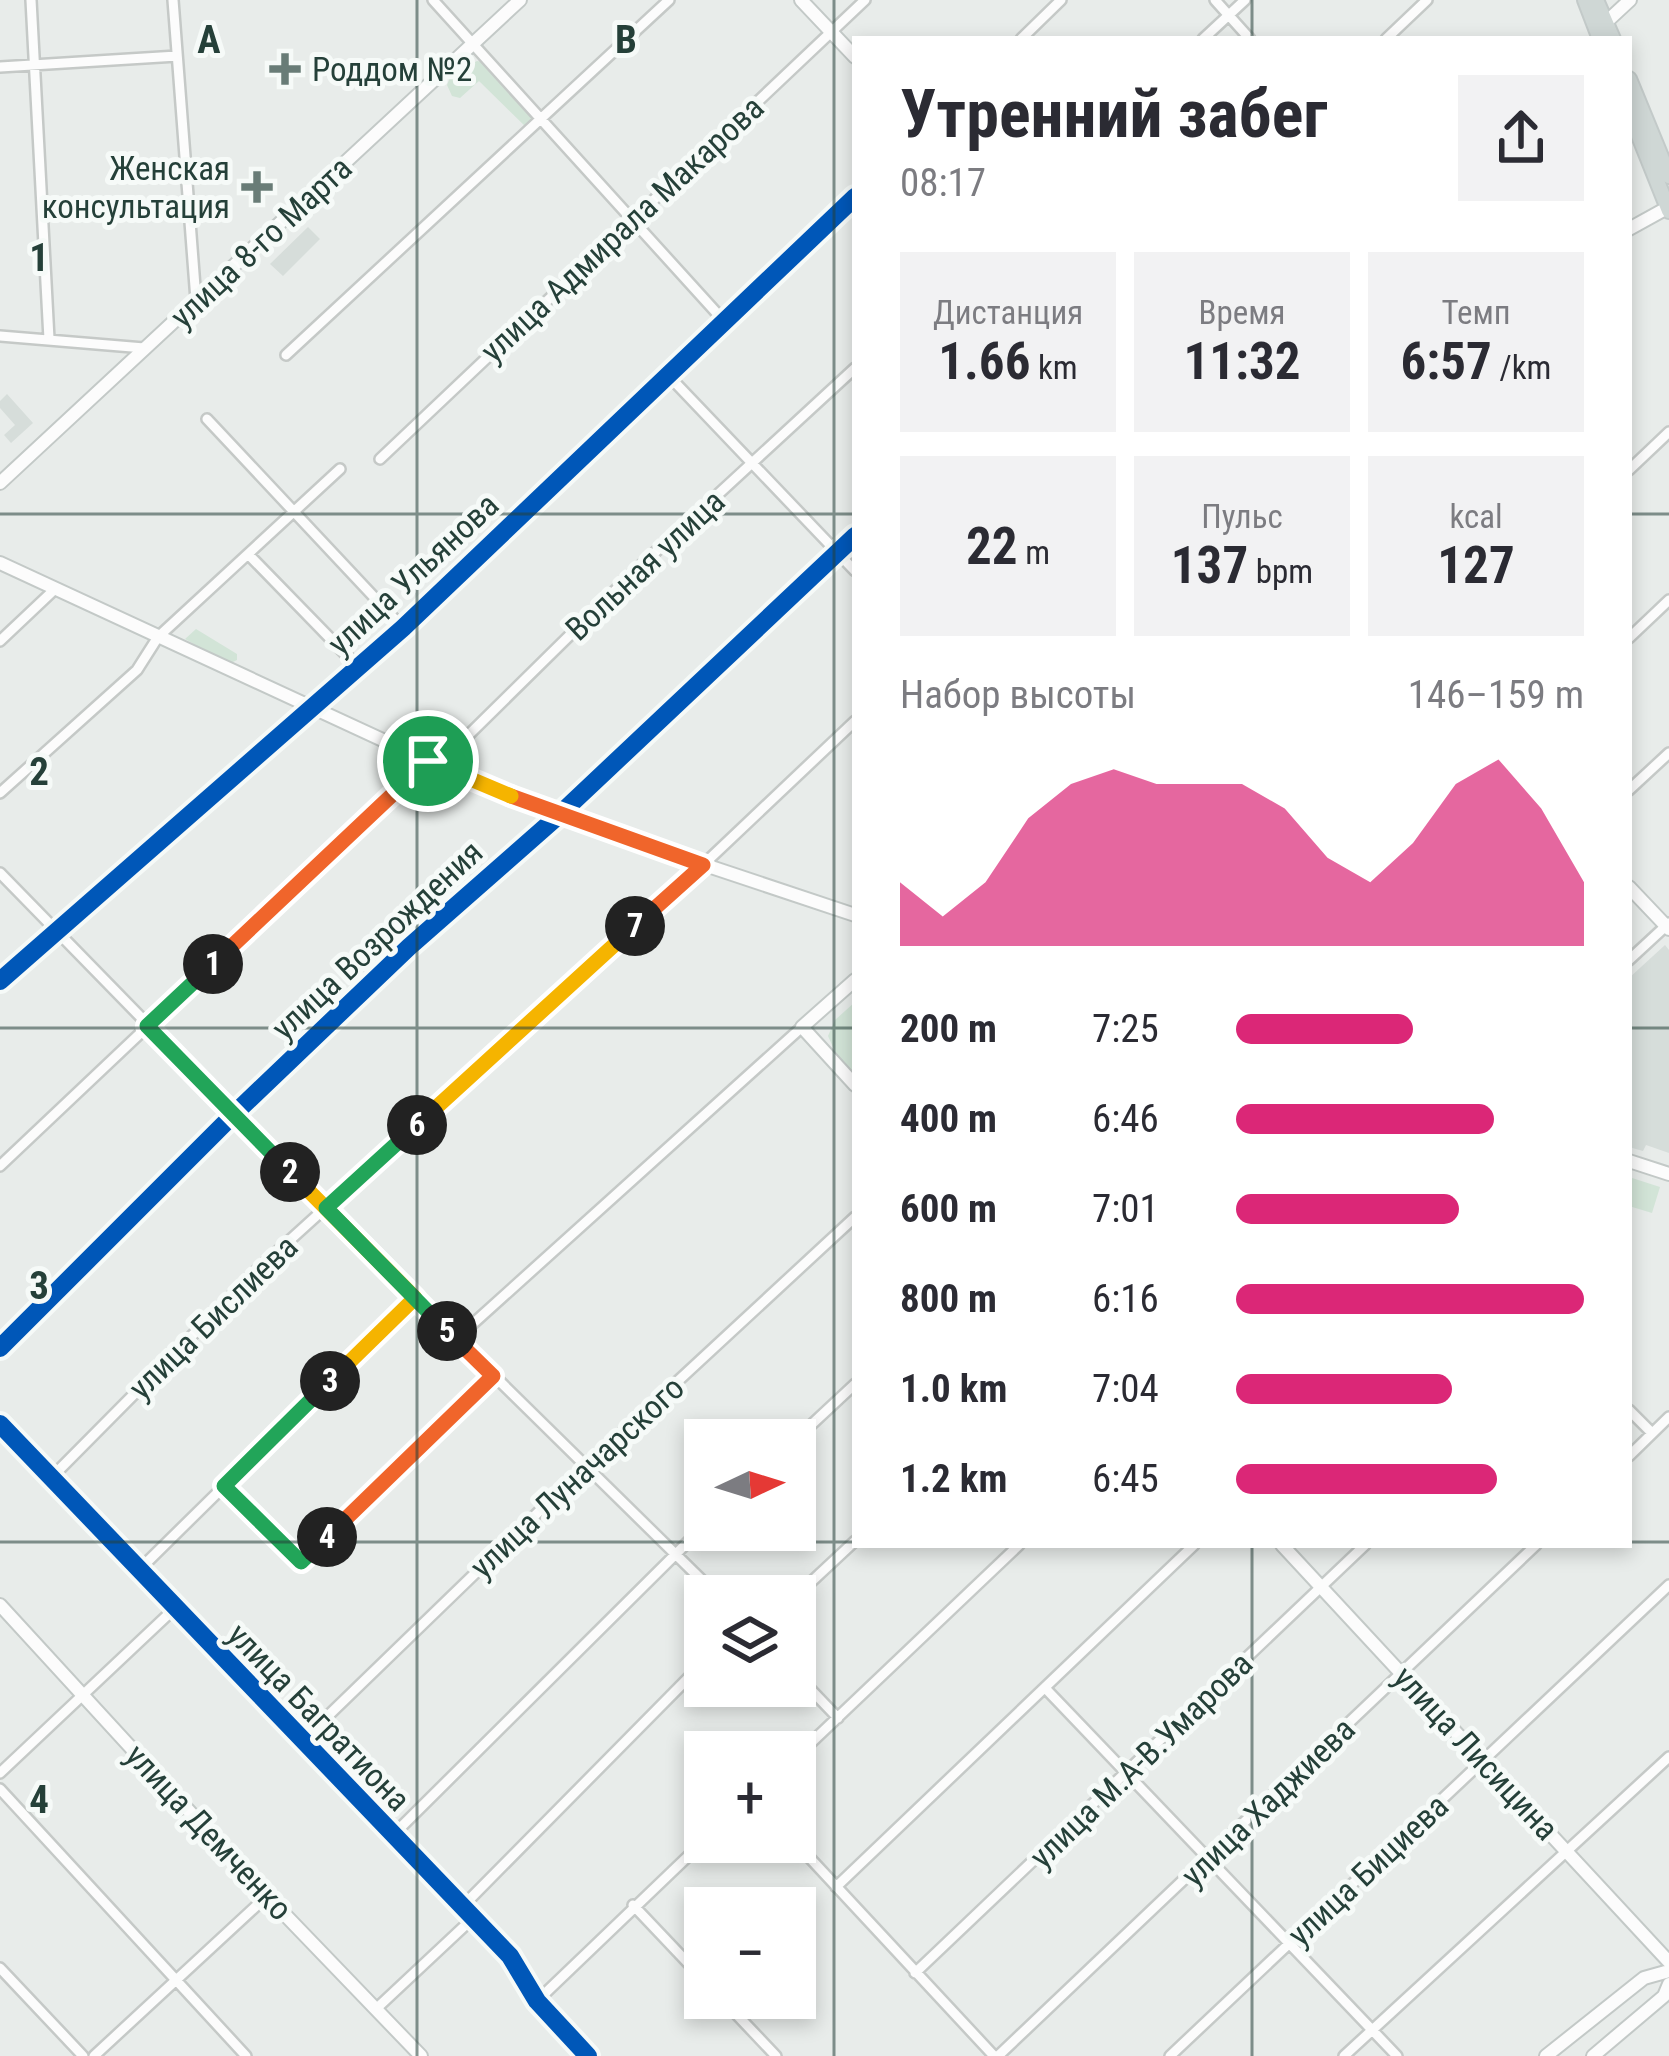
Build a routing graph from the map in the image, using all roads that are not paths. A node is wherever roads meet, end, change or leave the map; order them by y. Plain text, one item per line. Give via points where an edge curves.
1 (31, 0) edge
2 (173, 0) edge
3 (433, 0) edge
4 (520, 0) edge
5 (669, 0) edge
6 (801, 0) edge
7 (866, 0) edge
8 (1061, 0) edge
9 (1215, 0) edge
10 (1246, 0) edge
11 (1427, 0) edge
12 (1585, 0) edge
13 (1596, 0) edge
14 (1630, 0) edge
15 (1228, 15) junction
16 (832, 33) junction
17 (1597, 33) edge
18 (1024, 36) edge
19 (1206, 36) edge
20 (1247, 36) edge
21 (1389, 36) edge
22 (473, 44) junction
23 (852, 54) edge
24 (177, 56) junction
25 (34, 65) junction
26 (0, 67) edge
27 (1632, 86) edge
28 (1632, 119) edge
29 (542, 122) junction
30 (1665, 158) edge
31 (1669, 176) edge
32 (852, 200) edge
33 (1668, 209) edge
34 (630, 220) junction
35 (1632, 227) edge
36 (196, 302) junction
37 (724, 321) junction
38 (0, 336) edge
39 (50, 339) junction
40 (146, 348) junction
41 (286, 356) dead end
42 (852, 371) edge
43 (667, 374) junction
44 (208, 419) dead end
45 (1669, 432) edge
46 (380, 459) dead end
47 (752, 465) junction
48 (1632, 467) edge
49 (340, 469) dead end
50 (0, 483) edge
51 (293, 513) junction
52 (852, 539) edge
53 (838, 552) junction
54 (249, 555) junction
55 (0, 563) edge
56 (852, 568) edge
57 (55, 589) junction
58 (1669, 600) edge
59 (403, 628) junction
60 (1632, 635) edge
61 (158, 637) junction
62 (0, 641) edge
63 (358, 667) junction
64 (311, 708) junction
65 (852, 724) edge
66 (1669, 753) edge
67 (433, 763) junction
68 (1632, 787) edge
69 (0, 793) edge
70 (558, 816) junction
71 (703, 865) junction
72 (0, 873) edge
73 (1632, 889) edge
74 (852, 914) edge
75 (1668, 926) edge
76 (55, 929) junction
77 (1632, 957) edge
78 (0, 981) edge
79 (852, 983) edge
80 (147, 1026) junction
81 (802, 1027) junction
82 (852, 1082) edge
83 (233, 1115) junction
84 (1632, 1162) edge
85 (0, 1166) edge
86 (1669, 1174) edge
87 (326, 1208) junction
88 (852, 1220) edge
89 (415, 1298) junction
90 (455, 1339) junction
91 (0, 1348) edge
92 (493, 1376) junction
93 (852, 1387) edge
94 (1632, 1412) edge
95 (1669, 1417) edge
96 (816, 1421) edge
97 (0, 1424) edge
98 (1652, 1433) junction
99 (1632, 1453) edge
100 (585, 1467) junction
101 (51, 1478) junction
102 (224, 1486) junction
103 (852, 1544) edge
104 (684, 1545) edge
105 (1016, 1548) edge
106 (1191, 1548) edge
107 (1285, 1548) edge
108 (1362, 1548) edge
109 (1533, 1548) edge
110 (674, 1555) junction
111 (138, 1571) junction
112 (695, 1575) edge
113 (816, 1577) edge
114 (1669, 1585) edge
115 (1321, 1586) junction
116 (0, 1605) edge
117 (174, 1610) junction
118 (1402, 1674) junction
119 (684, 1682) edge
120 (1046, 1689) junction
121 (83, 1694) junction
122 (816, 1695) edge
123 (838, 1718) junction
124 (816, 1738) edge
125 (302, 1741) junction
126 (1669, 1757) edge
127 (1485, 1760) junction
128 (1130, 1772) junction
129 (0, 1773) edge
130 (0, 1789) edge
131 (392, 1836) junction
132 (1568, 1851) junction
133 (684, 1859) edge
134 (1209, 1860) junction
135 (814, 1863) edge
136 (836, 1887) junction
137 (266, 1896) junction
138 (633, 1905) junction
139 (461, 1908) junction
140 (472, 1919) junction
141 (1289, 1943) junction
142 (684, 1959) edge
143 (1669, 1962) edge
144 (0, 1968) edge
145 (915, 1972) junction
146 (1669, 1972) edge
147 (174, 1979) junction
148 (1669, 1984) edge
149 (537, 2001) junction
150 (377, 2008) junction
151 (741, 2019) edge
152 (1372, 2030) junction
153 (83, 2056) edge
154 (94, 2056) edge
155 (245, 2056) edge
156 (421, 2056) edge
157 (589, 2056) edge
158 (776, 2056) edge
159 (996, 2056) edge
160 (1170, 2056) edge
161 (1344, 2056) edge
162 (1397, 2056) edge
163 (1546, 2056) edge
164 (1593, 2056) edge

1 - 25 street
2 - 24 street
3 - 22 street
4 - 22 street, улица 8-го Марта
5 - 29 street
6 - 16 street
7 - 16 street, улица Адмирала Макарова
8 - 18 street
9 - 15 street
10 - 15 street
11 - 21 street
12 - 17 main road
13 - 17 main road
14 - 17 street
15 - 19 street
15 - 20 street
16 - 23 street
16 - 34 street, улица Адмирала Макарова
22 - 29 street
22 - 36 street, улица 8-го Марта
24 - 25 street
24 - 36 street
25 - 26 street
25 - 39 street
27 - 30 main road
28 - 33 main road
29 - 34 street
29 - 41 street
30 - 31 main road
32 - 37 street, улица Ульянова
33 - 35 street
34 - 37 street
34 - 46 street, улица Адмирала Макарова
36 - 40 street, улица 8-го Марта
37 - 43 street, улица Ульянова
38 - 39 street
39 - 40 street
40 - 50 street, улица 8-го Марта
42 - 47 street, Вольная улица
43 - 47 street
43 - 59 street, улица Ульянова
44 - 51 street
45 - 48 street
47 - 53 street
47 - 67 street, Вольная улица
49 - 51 street
51 - 54 street
51 - 59 street
52 - 53 street, улица Возрождения
53 - 56 street
53 - 70 street, улица Возрождения
54 - 61 street
54 - 63 street
55 - 57 street
57 - 61 street
57 - 62 street
58 - 60 street
59 - 63 street, улица Ульянова
61 - 64 street
61 - 69 street via 136,670
63 - 64 street, улица Ульянова
64 - 67 street
64 - 76 street, улица Ульянова
65 - 71 street, улица Бислиева
66 - 68 street
67 - 70 street
67 - 80 street, Вольная улица
70 - 71 street
70 - 83 street, улица Возрождения
71 - 74 street
71 - 87 street, улица Бислиева
72 - 76 street
73 - 75 street
75 - 77 street
76 - 78 street, улица Ульянова
76 - 80 street
79 - 81 street
80 - 83 street
80 - 85 street, Вольная улица
81 - 82 street
81 - 90 street
83 - 87 street
83 - 91 street, улица Возрождения
84 - 86 street
87 - 89 street
87 - 101 street, улица Бислиева
88 - 100 street, улица Луначарского
89 - 90 street
89 - 102 street
90 - 92 street
92 - 100 street
92 - 102 street via 301,1562
93 - 96 street
94 - 98 street
95 - 98 street
97 - 101 street, улица Багратиона
98 - 99 street
100 - 110 street
100 - 125 street, улица Луначарского
101 - 111 street, улица Багратиона
102 - 111 street
103 - 113 street
104 - 110 street
105 - 123 street
106 - 120 street
107 - 115 street, улица Лисицина
108 - 115 street, улица М.А-В.Умарова
109 - 118 street, улица Хаджиева
110 - 112 street
110 - 131 street
111 - 117 street, улица Багратиона
114 - 127 street, улица Бициева
115 - 118 street, улица Лисицина
115 - 128 street, улица М.А-В.Умарова
116 - 121 street, улица Демченко
117 - 121 street
117 - 125 street, улица Багратиона
118 - 127 street, улица Лисицина
118 - 134 street, улица Хаджиева
119 - 139 street
120 - 128 street
120 - 136 street
121 - 129 street
121 - 137 street, улица Демченко
122 - 123 street
123 - 124 street
125 - 131 street, улица Багратиона
126 - 132 street
127 - 132 street, улица Лисицина
127 - 141 street, улица Бициева
128 - 134 street
128 - 145 street, улица М.А-В.Умарова
130 - 147 street
131 - 139 street, улица Багратиона
132 - 143 street, улица Лисицина
132 - 152 street
133 - 138 street
134 - 141 street
134 - 159 street, улица Хаджиева
135 - 136 street
136 - 145 street
137 - 147 street
137 - 150 street, улица Демченко
138 - 142 street
138 - 149 street
139 - 140 street, улица Багратиона
140 - 149 street, улица Багратиона via 510,1956
140 - 150 street
141 - 152 street
141 - 160 street, улица Бициева
144 - 153 street
145 - 159 street
146 - 163 street via 1644,1978
147 - 154 street
147 - 155 street
148 - 164 street
149 - 157 street, улица Багратиона
150 - 156 street, улица Демченко
151 - 158 street
152 - 161 street
152 - 162 street

